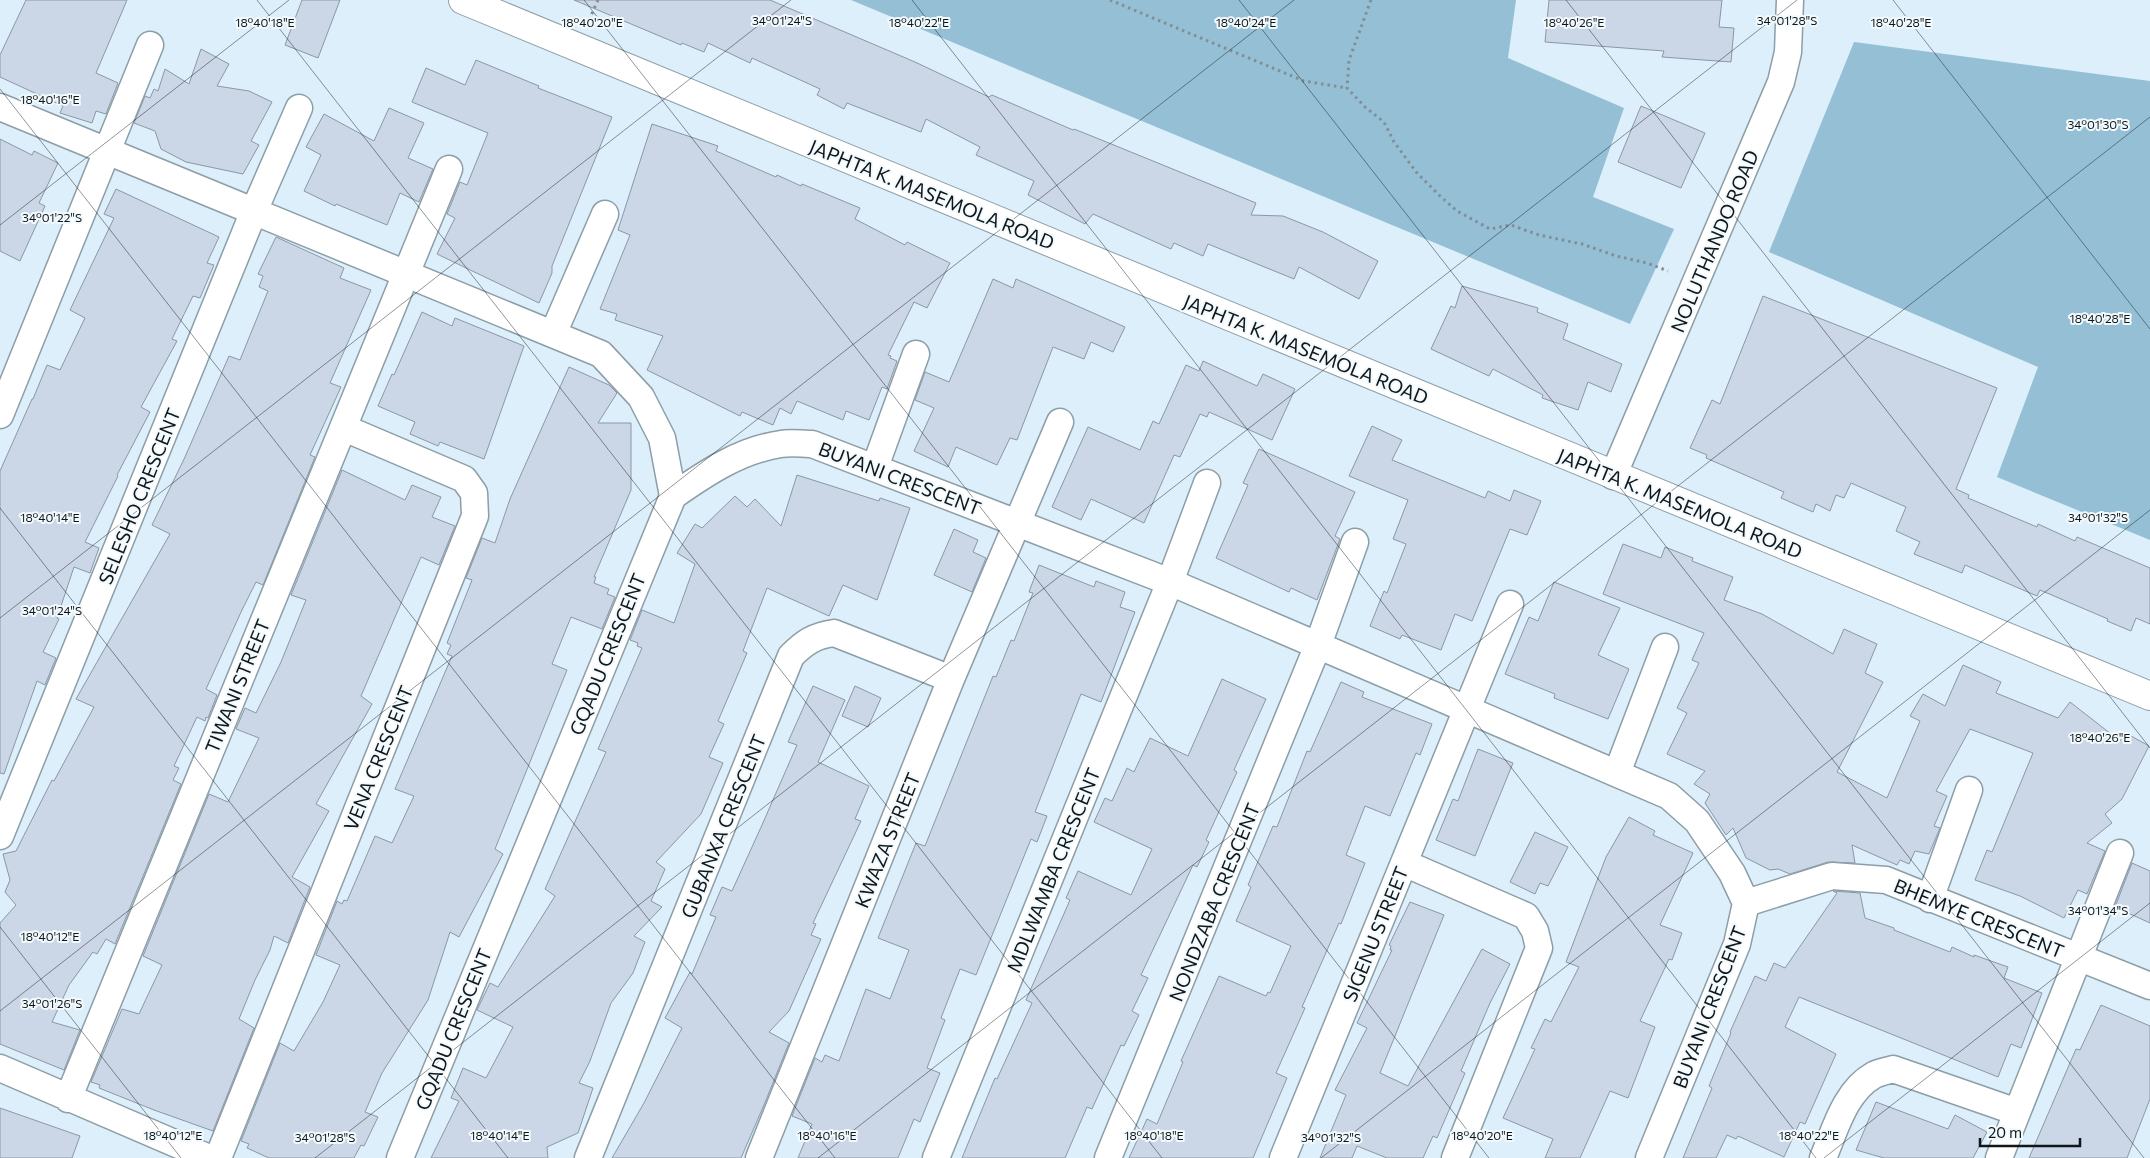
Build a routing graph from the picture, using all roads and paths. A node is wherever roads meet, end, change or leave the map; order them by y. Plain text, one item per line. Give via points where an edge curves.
1 (463, 0) edge
2 (1110, 0) edge
3 (1371, 0) edge
4 (1790, 0) edge
5 (150, 44) dead end
6 (1347, 88) junction
7 (0, 107) edge
8 (299, 108) dead end
9 (107, 151) junction
10 (449, 169) dead end
11 (254, 211) junction
12 (605, 214) dead end
13 (407, 274) junction
14 (1696, 283) junction
15 (553, 334) junction
16 (916, 354) dead end
17 (0, 415) edge
18 (1060, 422) dead end
19 (344, 428) junction
20 (875, 468) junction
21 (1613, 476) junction
22 (1207, 484) dead end
23 (672, 496) junction
24 (1018, 524) junction
25 (1356, 542) dead end
26 (1170, 582) junction
27 (1510, 604) dead end
28 (1318, 646) junction
29 (1665, 647) dead end
30 (951, 679) junction
31 (2150, 696) edge
32 (1468, 709) junction
33 (1617, 773) junction
34 (1969, 790) dead end
35 (0, 836) edge
36 (2120, 853) dead end
37 (1404, 863) junction
38 (1930, 899) junction
39 (1746, 903) junction
40 (2079, 958) junction
41 (2150, 986) edge
42 (0, 1068) edge
43 (68, 1099) junction
44 (2017, 1112) junction
45 (208, 1158) edge
46 (218, 1158) edge
47 (400, 1158) edge
48 (588, 1158) edge
49 (759, 1158) edge
50 (936, 1158) edge
51 (1108, 1158) edge
52 (1282, 1158) edge
53 (1455, 1158) edge
54 (1649, 1158) edge
55 (1823, 1158) edge
56 (1999, 1158) edge

1 - 21 main road, JAPHTA K. MASEMOLA ROAD
2 - 6 path via 1304,81
3 - 6 path via 1349,60
4 - 14 street, NOLUTHANDO ROAD via 1788,52 1782,82
5 - 9 street
6 - 14 path via 1384,122 1417,173 1465,216 1490,229 1511,225 1582,244 1647,263
7 - 9 street
8 - 11 street
9 - 11 street
9 - 17 street
10 - 13 street
11 - 13 street
11 - 35 street, SELESHO CRESCENT
12 - 15 street
13 - 15 street
13 - 19 street, TIWANI STREET
14 - 21 street, NOLUTHANDO ROAD
15 - 23 street via 601,354 641,397 662,438
16 - 20 street
18 - 24 street
19 - 43 street, TIWANI STREET
19 - 46 street, VENA CRESCENT via 464,479 474,493 475,516
20 - 23 street, BUYANI CRESCENT via 812,444 782,443 746,452
20 - 24 street, BUYANI CRESCENT
21 - 31 main road, JAPHTA K. MASEMOLA ROAD
22 - 26 street
23 - 47 street, GQADU CRESCENT
24 - 26 street, BUYANI CRESCENT
24 - 30 street, KWAZA STREET
25 - 28 street
26 - 28 street, BUYANI CRESCENT
26 - 50 street, MDLWAMBA CRESCENT
27 - 32 street
28 - 32 street, BUYANI CRESCENT
28 - 51 street, NONDZABA CRESCENT
29 - 33 street
30 - 48 street, GUBANXA CRESCENT via 834,633 817,636 791,656
30 - 49 street, KWAZA STREET
32 - 33 street, BUYANI CRESCENT
32 - 37 street, SIGENU STREET
33 - 39 street, BUYANI CRESCENT via 1669,796 1697,821 1732,873
34 - 38 street
36 - 40 street
37 - 52 street, SIGENU STREET
37 - 53 street via 1526,916 1535,931 1539,948
38 - 39 street, BHEMYE CRESCENT via 1886,880 1832,876
38 - 40 street, BHEMYE CRESCENT
39 - 54 street, BUYANI CRESCENT via 1737,944
40 - 41 street, BHEMYE CRESCENT
40 - 44 street
42 - 43 street
43 - 45 street
44 - 55 street via 1893,1069 1874,1075 1845,1106
44 - 56 street

